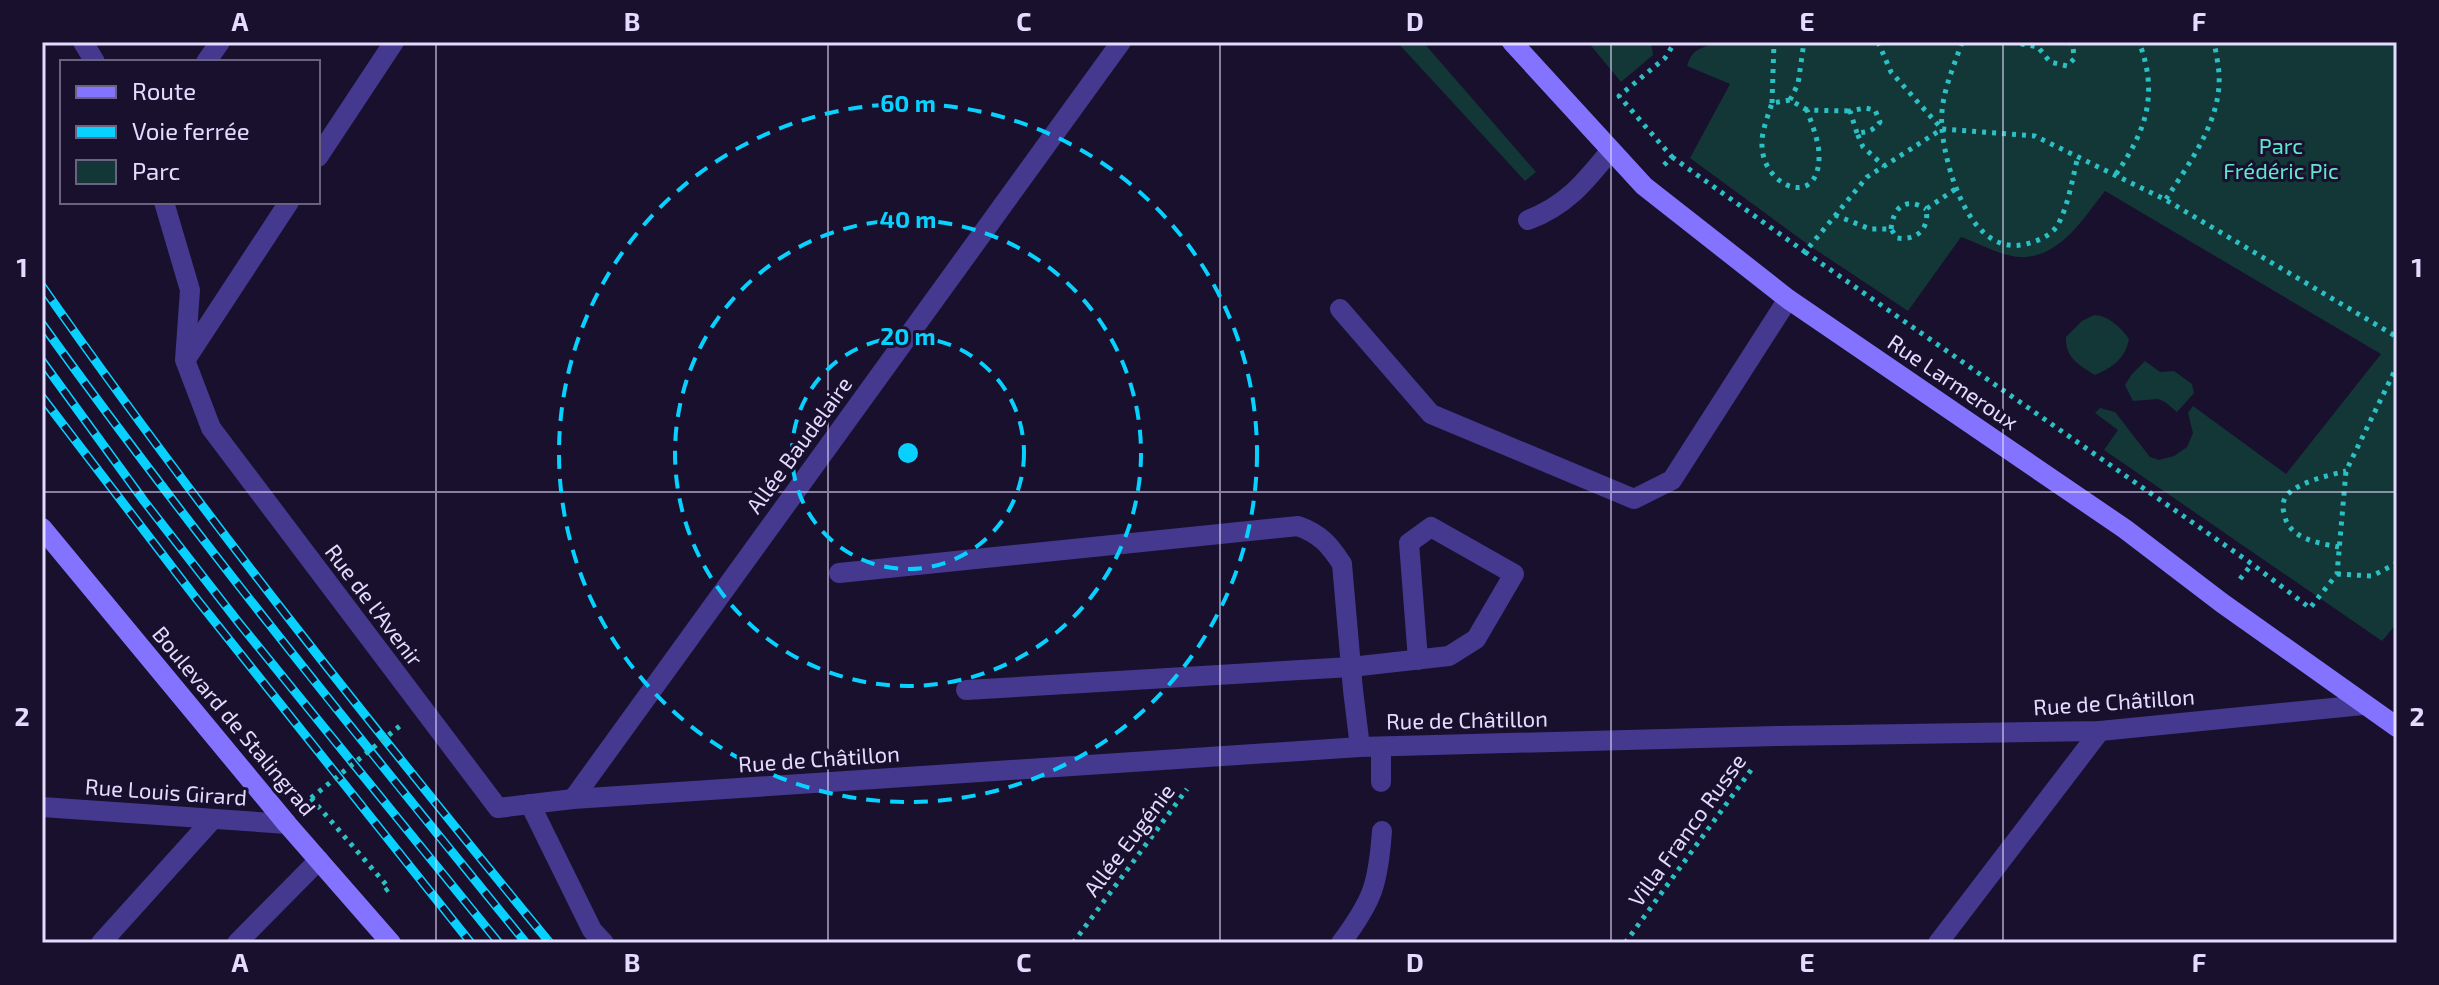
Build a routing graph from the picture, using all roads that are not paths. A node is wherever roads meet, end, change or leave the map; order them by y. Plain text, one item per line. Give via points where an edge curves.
1 (83, 42) edge
2 (220, 42) edge
3 (394, 42) edge
4 (1121, 42) edge
5 (1512, 42) edge
6 (94, 60) edge
7 (207, 60) edge
8 (1611, 150) junction
9 (320, 154) edge
10 (165, 204) edge
11 (288, 204) edge
12 (1528, 220) dead end
13 (1788, 299) junction
14 (1340, 309) dead end
15 (185, 360) junction
16 (42, 528) edge
17 (839, 573) dead end
18 (1418, 660) junction
19 (1351, 667) junction
20 (966, 690) dead end
21 (2363, 705) junction
22 (2397, 727) edge
23 (2100, 731) junction
24 (1370, 747) junction
25 (1381, 782) dead end
26 (573, 799) junction
27 (530, 804) junction
28 (42, 807) edge
29 (212, 820) junction
30 (287, 824) junction
31 (1382, 831) dead end
32 (319, 860) junction
33 (101, 943) edge
34 (237, 943) edge
35 (391, 943) edge
36 (604, 943) edge
37 (1341, 943) edge
38 (1938, 943) edge

1 - 6 street
2 - 7 street
3 - 9 street
4 - 26 street, Allée Baudelaire
5 - 8 main road, Rue Larmeroux
8 - 12 street via 1578,190
8 - 13 main road, Rue Larmeroux via 1644,186
10 - 15 street, Rue de l'Avenir via 190,290
11 - 15 street
13 - 14 street via 1672,480 1634,499 1431,414
13 - 21 main road, Rue Larmeroux via 2125,529
15 - 27 street, Rue de l'Avenir via 211,428 488,796 498,808
16 - 30 main road, Boulevard de Stalingrad
17 - 19 street via 1298,526 1316,533 1342,564
18 - 18 street via 1409,543 1431,527 1514,574 1476,639 1449,656
18 - 19 street
19 - 20 street
19 - 24 street
21 - 22 main road, Rue Larmeroux
21 - 23 street, Rue de Châtillon
23 - 24 street, Rue de Châtillon
23 - 38 street
24 - 25 street
24 - 26 street, Rue de Châtillon
26 - 27 street, Rue de l'Avenir
27 - 36 street via 592,930
28 - 29 street, Rue Louis Girard
29 - 30 street, Rue Louis Girard
29 - 33 street
30 - 32 main road, Boulevard de Stalingrad
31 - 37 street via 1379,872 1368,905
32 - 34 street
32 - 35 main road, Boulevard de Stalingrad

